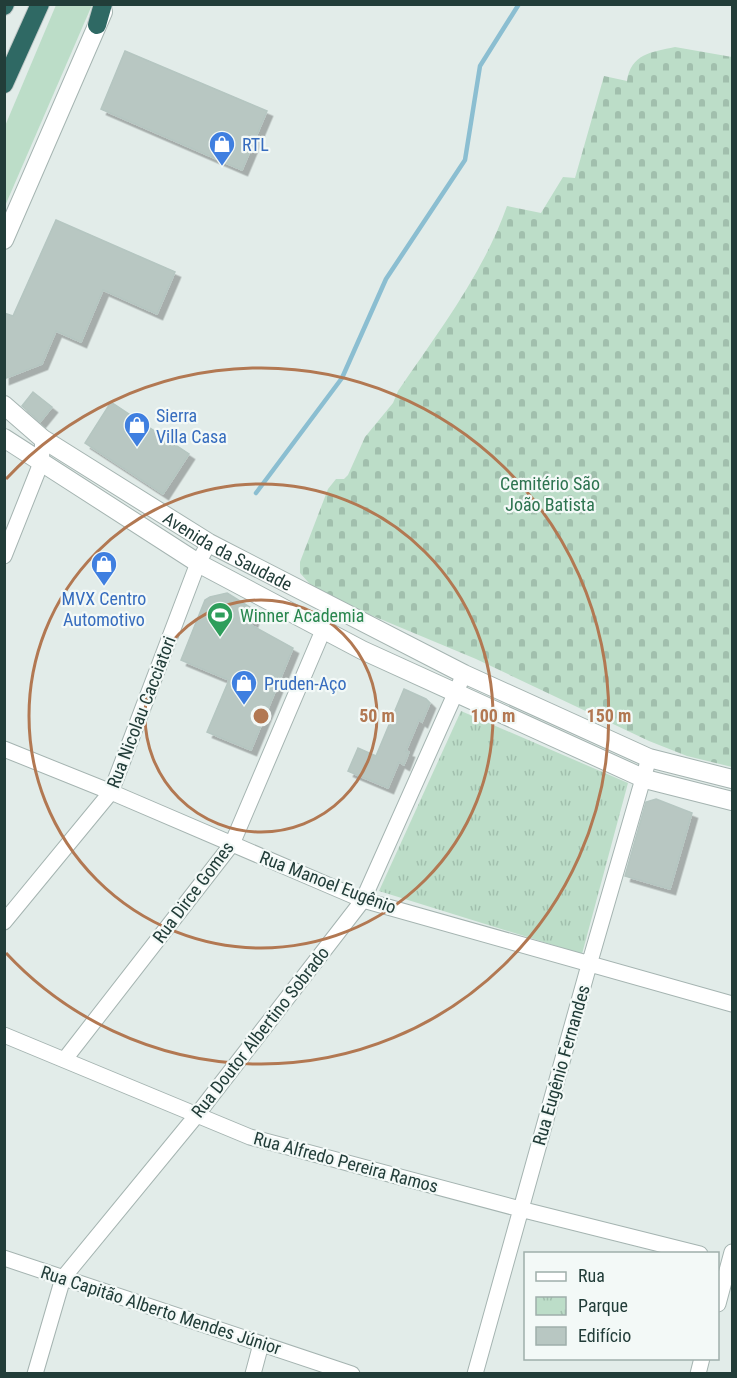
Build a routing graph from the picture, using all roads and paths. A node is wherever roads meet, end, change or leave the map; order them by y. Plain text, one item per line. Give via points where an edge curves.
1 (40, 4) edge
2 (105, 4) edge
3 (97, 25) joint
4 (4, 84) edge
5 (4, 240) edge
6 (4, 405) edge
7 (4, 438) edge
8 (43, 439) junction
9 (41, 463) junction
10 (116, 483) junction
11 (109, 506) junction
12 (209, 543) junction
13 (4, 556) edge
14 (198, 563) junction
15 (333, 607) junction
16 (324, 630) junction
17 (464, 674) junction
18 (455, 693) junction
19 (4, 749) edge
20 (650, 758) junction
21 (645, 779) junction
22 (732, 779) edge
23 (111, 792) junction
24 (732, 801) edge
25 (232, 844) junction
26 (363, 900) junction
27 (4, 922) edge
28 (589, 965) junction
29 (732, 1004) edge
30 (4, 1035) edge
31 (65, 1059) junction
32 (196, 1116) junction
33 (520, 1209) junction
34 (692, 1252) edge
35 (4, 1258) edge
36 (728, 1258) edge
37 (63, 1278) junction
38 (719, 1296) edge
39 (261, 1344) junction
40 (35, 1374) edge
41 (253, 1374) edge
42 (352, 1374) edge
43 (475, 1374) edge

1 - 4 highway
2 - 3 highway
3 - 5 street
6 - 8 street, Avenida da Saudade
7 - 9 street, Avenida da Saudade
8 - 9 street
8 - 10 street, Avenida da Saudade
9 - 11 street, Avenida da Saudade
9 - 13 street
10 - 11 street
10 - 12 street, Avenida da Saudade
11 - 14 street, Avenida da Saudade
12 - 14 street, Rua Nicolau Cacciatori
12 - 15 street, Avenida da Saudade
14 - 16 street, Avenida da Saudade
14 - 23 street, Rua Nicolau Cacciatori
15 - 16 street, Rua Dirce Gomes
15 - 17 street, Avenida da Saudade
16 - 18 street, Avenida da Saudade
16 - 25 street, Rua Dirce Gomes
17 - 18 street, Rua Doutor Albertino Sobrado
17 - 20 street, Avenida da Saudade
18 - 21 street, Avenida da Saudade
18 - 26 street, Rua Doutor Albertino Sobrado
19 - 23 street, Rua Manoel Eugênio
20 - 21 street, Rua Eugênio Fernandes
20 - 22 street, Avenida da Saudade
21 - 24 street, Avenida da Saudade
21 - 28 street, Rua Eugênio Fernandes
23 - 25 street, Rua Manoel Eugênio
23 - 27 street, Rua Nicolau Cacciatori
25 - 26 street, Rua Manoel Eugênio
25 - 31 street, Rua Dirce Gomes
26 - 28 street, Rua Manoel Eugênio
26 - 32 street, Rua Doutor Albertino Sobrado
28 - 29 street, Rua Manoel Eugênio
28 - 33 street, Rua Eugênio Fernandes
30 - 31 street, Rua Alfredo Pereira Ramos
31 - 32 street, Rua Alfredo Pereira Ramos
32 - 33 street, Rua Alfredo Pereira Ramos via 250,1137
32 - 37 street, Rua Doutor Albertino Sobrado
33 - 34 street, Rua Alfredo Pereira Ramos
33 - 43 street, Rua Eugênio Fernandes
35 - 37 street, Rua Capitão Alberto Mendes Júnior
36 - 38 street
37 - 39 street, Rua Capitão Alberto Mendes Júnior
37 - 40 street, Rua Doutor Albertino Sobrado
39 - 41 street
39 - 42 street, Rua Capitão Alberto Mendes Júnior

